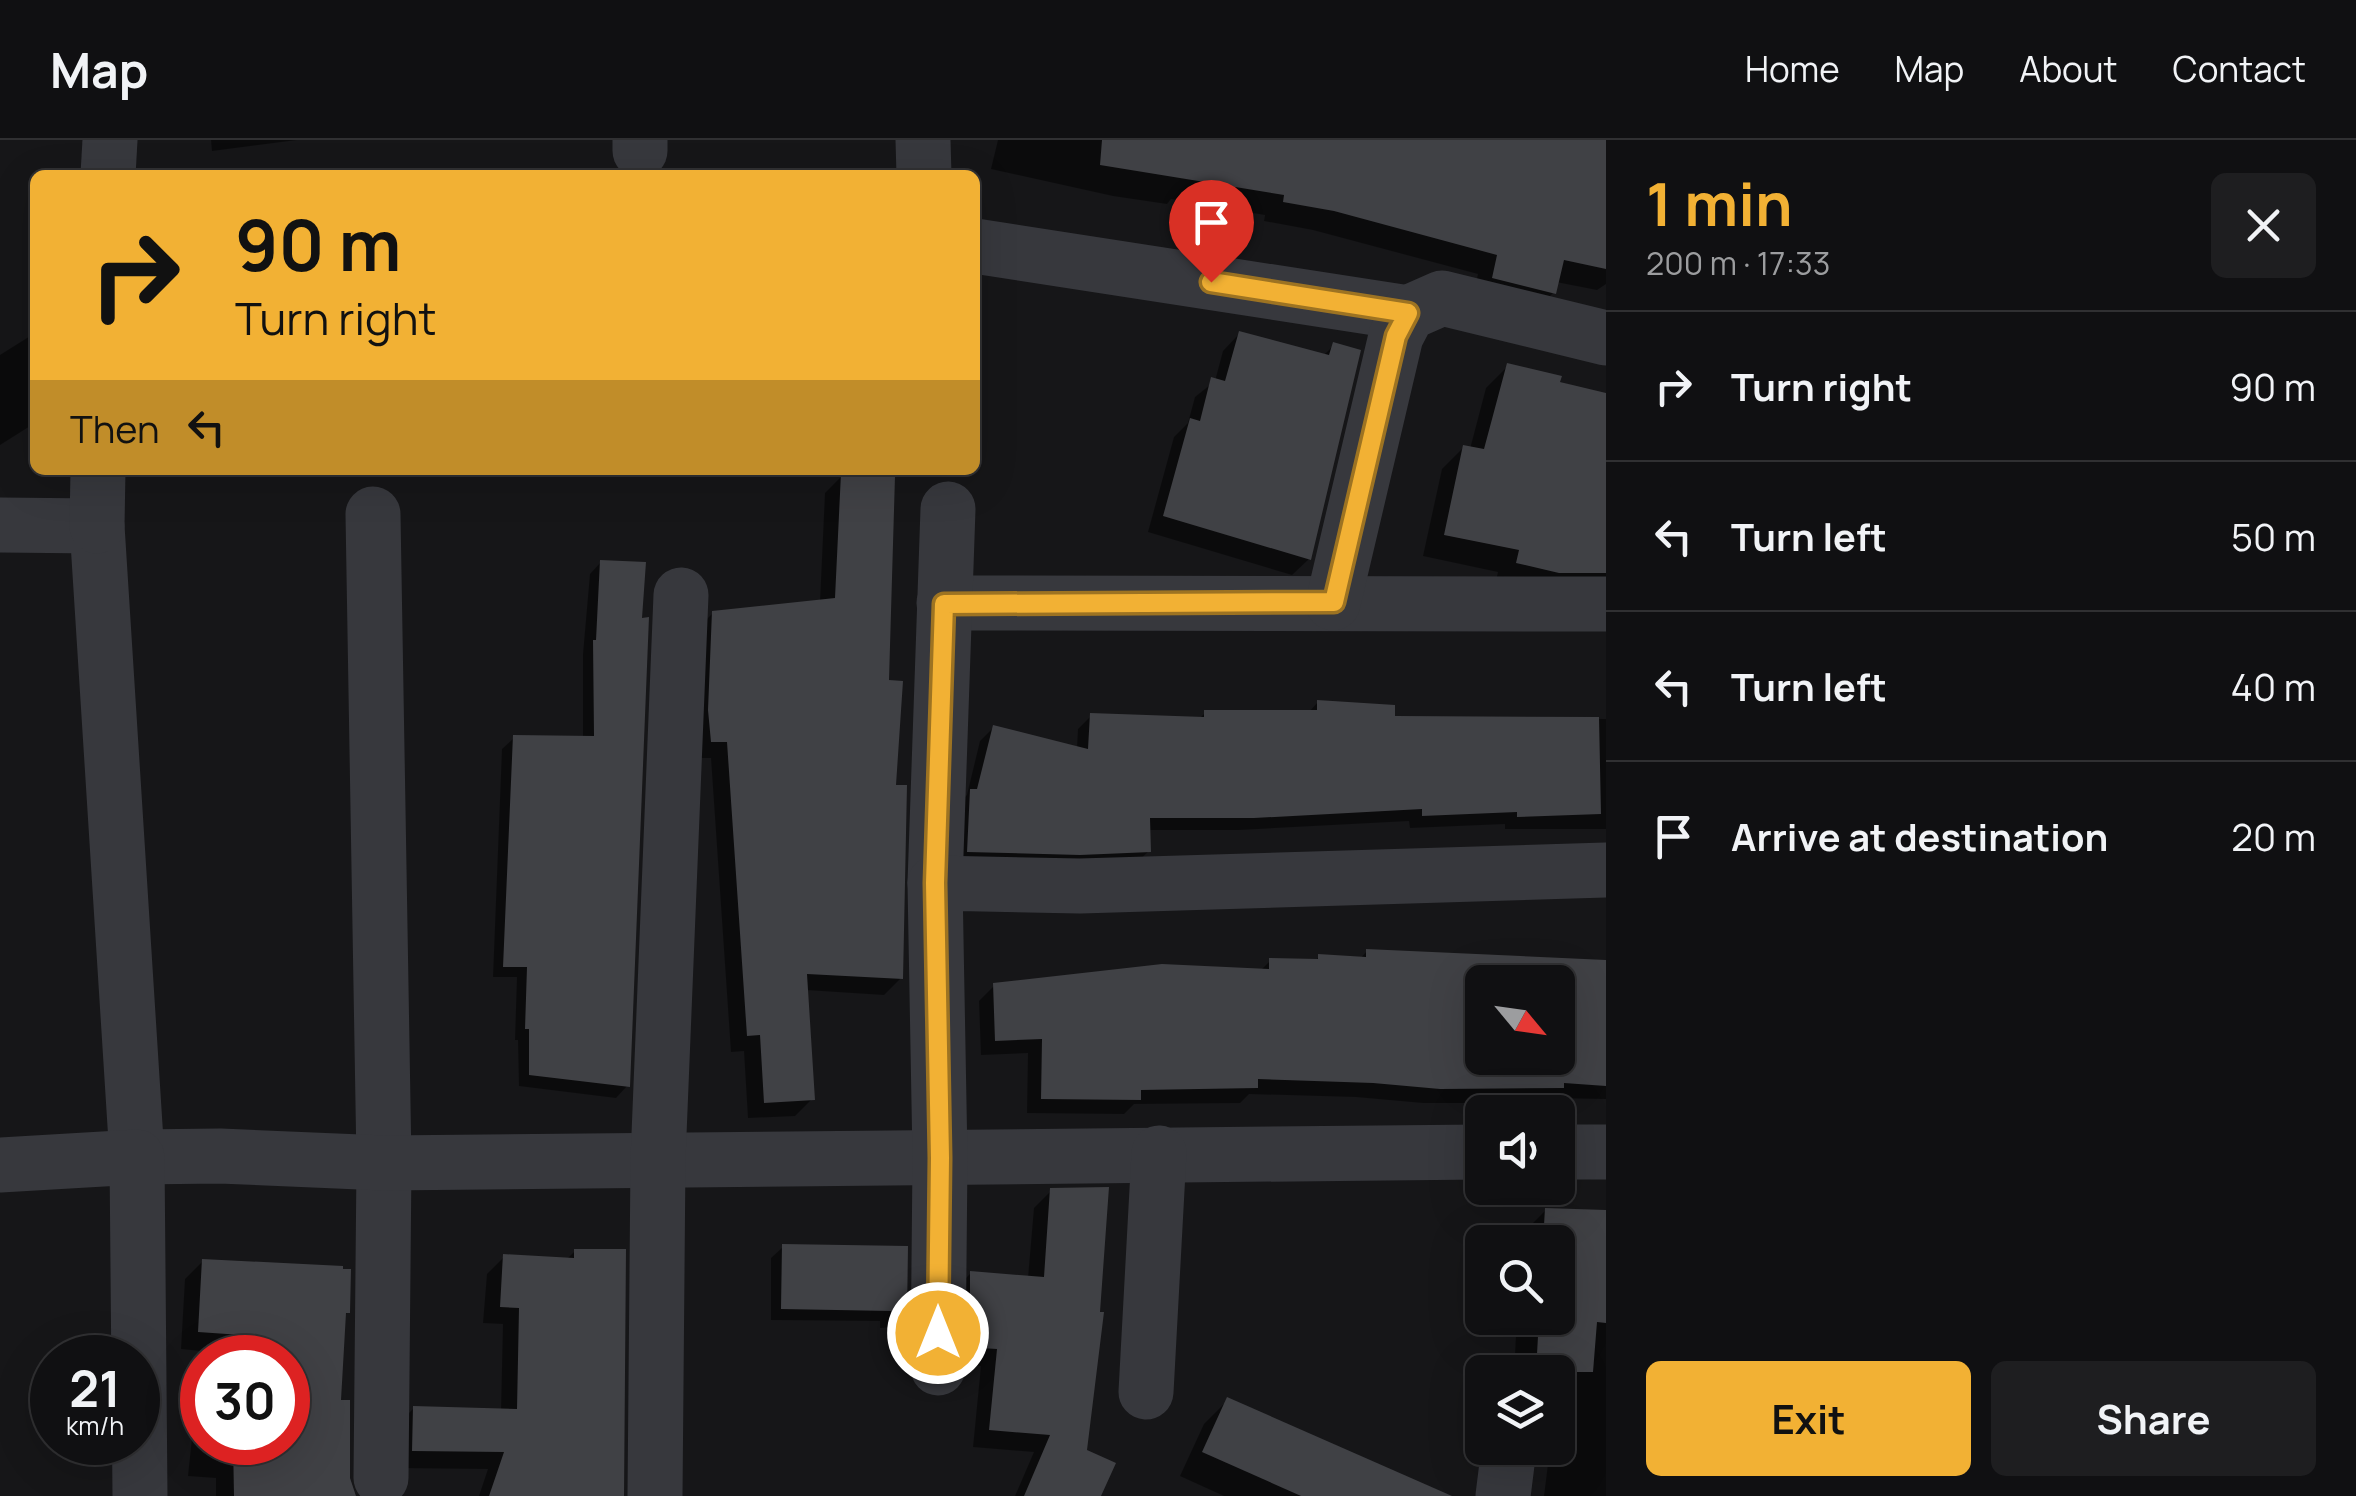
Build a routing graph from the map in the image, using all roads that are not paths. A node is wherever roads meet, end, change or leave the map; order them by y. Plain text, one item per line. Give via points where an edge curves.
1 (110, 140) edge
2 (923, 140) edge
3 (108, 170) edge
4 (924, 170) edge
5 (980, 247) edge
6 (1408, 313) junction
7 (1606, 338) edge
8 (98, 475) edge
9 (948, 509) dead end
10 (373, 514) dead end
11 (0, 525) edge
12 (96, 526) junction
13 (682, 595) dead end
14 (1334, 602) junction
15 (944, 604) junction
16 (1606, 604) edge
17 (1606, 870) edge
18 (935, 883) junction
19 (1465, 1152) edge
20 (1575, 1152) edge
21 (1606, 1152) edge
22 (1159, 1153) junction
23 (136, 1157) junction
24 (940, 1158) junction
25 (658, 1160) junction
26 (384, 1164) junction
27 (0, 1165) edge
28 (938, 1368) dead end
29 (1146, 1392) dead end
30 (1507, 1465) edge
31 (382, 1478) dead end
32 (140, 1496) edge
33 (655, 1496) edge
34 (1503, 1496) edge

1 - 3 street
2 - 4 street
5 - 6 street
6 - 7 street via 1442,298
6 - 14 street via 1396,336
8 - 12 street
9 - 15 street
10 - 26 street
11 - 12 street
12 - 23 street
13 - 25 street
14 - 15 street
14 - 16 street
15 - 18 street
17 - 18 street via 1080,886
18 - 24 street
19 - 22 street
20 - 21 street
22 - 24 street
22 - 29 street
23 - 26 street
23 - 27 street
23 - 32 street
24 - 25 street
24 - 28 street
25 - 26 street
25 - 33 street
26 - 31 street
30 - 34 street

